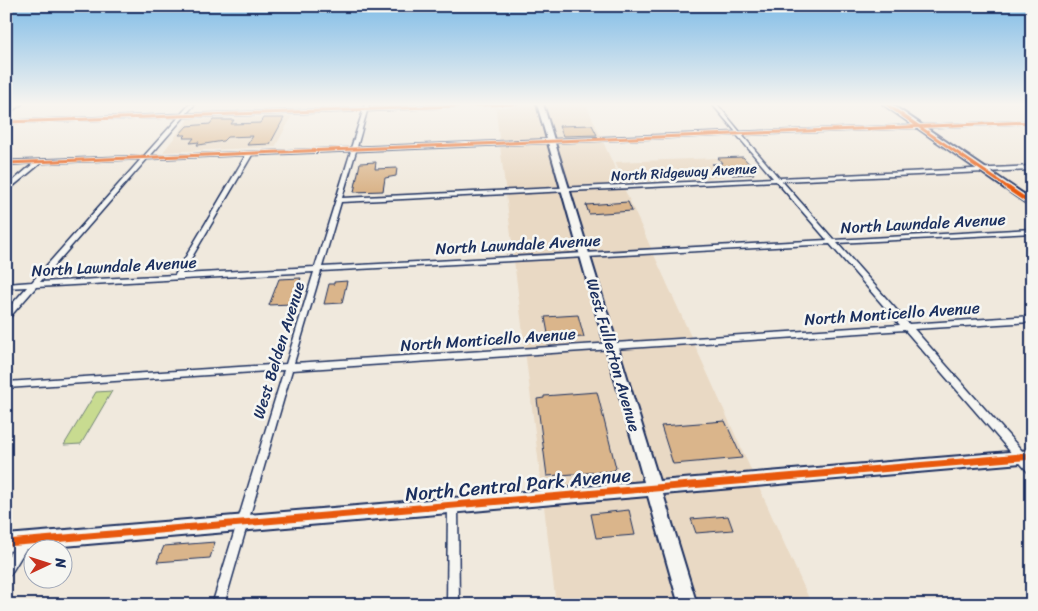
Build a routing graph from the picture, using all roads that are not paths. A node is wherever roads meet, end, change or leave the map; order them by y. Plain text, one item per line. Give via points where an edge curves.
1 (168, 133) edge
2 (359, 133) edge
3 (548, 133) edge
4 (771, 133) edge
5 (928, 133) edge
6 (738, 134) junction
7 (551, 141) junction
8 (354, 149) junction
9 (250, 153) junction
10 (146, 158) junction
11 (39, 162) junction
12 (6, 163) edge
13 (1032, 168) edge
14 (983, 170) junction
15 (778, 180) junction
16 (6, 190) edge
17 (565, 190) junction
18 (338, 200) junction
19 (1032, 204) edge
20 (1032, 230) edge
21 (832, 241) junction
22 (584, 254) junction
23 (318, 269) junction
24 (177, 277) junction
25 (34, 284) junction
26 (6, 286) edge
27 (6, 316) edge
28 (1032, 319) edge
29 (907, 327) junction
30 (612, 346) junction
31 (289, 367) junction
32 (6, 385) edge
33 (1026, 457) edge
34 (1032, 469) edge
35 (653, 487) junction
36 (453, 504) junction
37 (243, 522) junction
38 (59, 538) edge
39 (22, 541) edge
40 (6, 543) edge
41 (22, 544) edge
42 (6, 571) edge
43 (218, 605) edge
44 (453, 605) edge
45 (688, 605) edge

1 - 10 street
2 - 8 street, West Belden Avenue
3 - 7 street, West Fullerton Avenue
4 - 6 street
5 - 14 street
6 - 7 street
6 - 15 street
7 - 8 street
7 - 17 street, West Fullerton Avenue
8 - 9 street
8 - 18 street, West Belden Avenue
9 - 10 street
9 - 24 street
10 - 11 street
10 - 25 street
11 - 12 street
11 - 16 street
13 - 14 street, North Ridgeway Avenue
14 - 15 street, North Ridgeway Avenue
14 - 19 street
15 - 17 street, North Ridgeway Avenue
15 - 21 street
17 - 18 street, North Ridgeway Avenue
17 - 22 street, West Fullerton Avenue
18 - 23 street, West Belden Avenue
20 - 21 street, North Lawndale Avenue
21 - 22 street, North Lawndale Avenue
21 - 29 street
22 - 23 street, North Lawndale Avenue
22 - 30 street, West Fullerton Avenue
23 - 24 street, North Lawndale Avenue
23 - 31 street, West Belden Avenue
24 - 25 street, North Lawndale Avenue
25 - 26 street, North Lawndale Avenue
25 - 27 street
28 - 29 street, North Monticello Avenue
29 - 30 street, North Monticello Avenue
29 - 33 street
30 - 31 street, North Monticello Avenue
30 - 35 street, West Fullerton Avenue
31 - 32 street, North Monticello Avenue
31 - 37 street, West Belden Avenue
33 - 34 street
33 - 35 street, North Central Park Avenue
35 - 36 street, North Central Park Avenue
35 - 45 street, West Fullerton Avenue
36 - 37 street, North Central Park Avenue
36 - 44 street
37 - 38 street, North Central Park Avenue
37 - 43 street, West Belden Avenue
39 - 40 street, North Central Park Avenue
41 - 42 street

